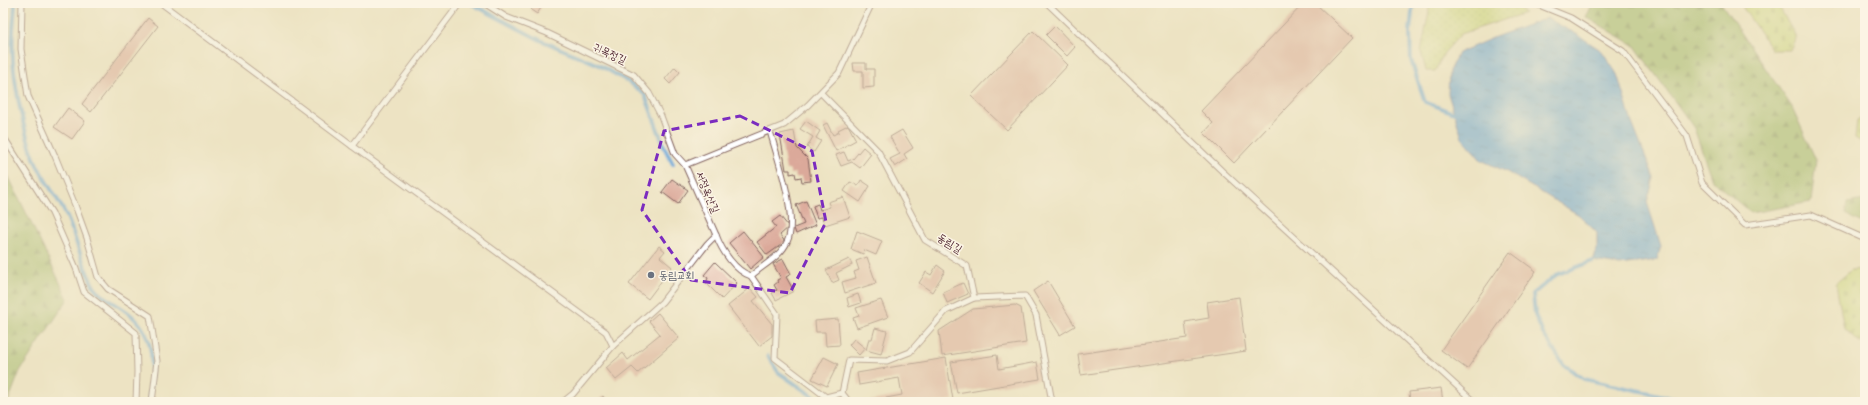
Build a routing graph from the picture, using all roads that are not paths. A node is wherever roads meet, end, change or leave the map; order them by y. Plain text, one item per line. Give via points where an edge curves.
1 (22, 3) edge
2 (161, 3) edge
3 (460, 3) edge
4 (484, 3) edge
5 (872, 3) edge
6 (1047, 3) edge
7 (1534, 3) edge
8 (821, 93) junction
9 (770, 131) junction
10 (3, 136) edge
11 (352, 146) junction
12 (685, 165) junction
13 (716, 235) junction
14 (1865, 239) edge
15 (751, 276) junction
16 (974, 298) junction
17 (613, 346) junction
18 (842, 393) junction
19 (136, 402) edge
20 (152, 402) edge
21 (563, 402) edge
22 (849, 402) edge
23 (1052, 402) edge
24 (1472, 402) edge

1 - 20 lane via 21,49 28,96 75,205 98,277 108,289 150,316 157,361
2 - 11 lane
3 - 11 lane
4 - 12 lane, 귀목정길 via 506,17 547,33 634,75 650,93 675,154
5 - 8 lane, 서정옥산길 via 839,73
6 - 24 lane via 1222,171
7 - 14 lane via 1571,18 1623,51 1687,136 1702,183 1745,225 1811,215
8 - 9 lane, 서정옥산길 via 784,125
8 - 16 lane, 동림길 via 878,151 926,240 967,266
9 - 12 lane, 서정옥산길
9 - 15 lane via 792,221 787,242
10 - 19 lane via 52,213 84,292 136,333
11 - 17 lane via 606,332
12 - 13 lane, 서정옥산길
13 - 15 lane, 서정옥산길 via 721,250 744,274
13 - 17 lane via 662,302
15 - 18 lane via 777,314 775,358 826,397
16 - 18 lane via 946,311 910,352 887,361 849,360
16 - 23 lane via 1025,296 1036,316
17 - 21 lane via 573,394
18 - 22 lane

